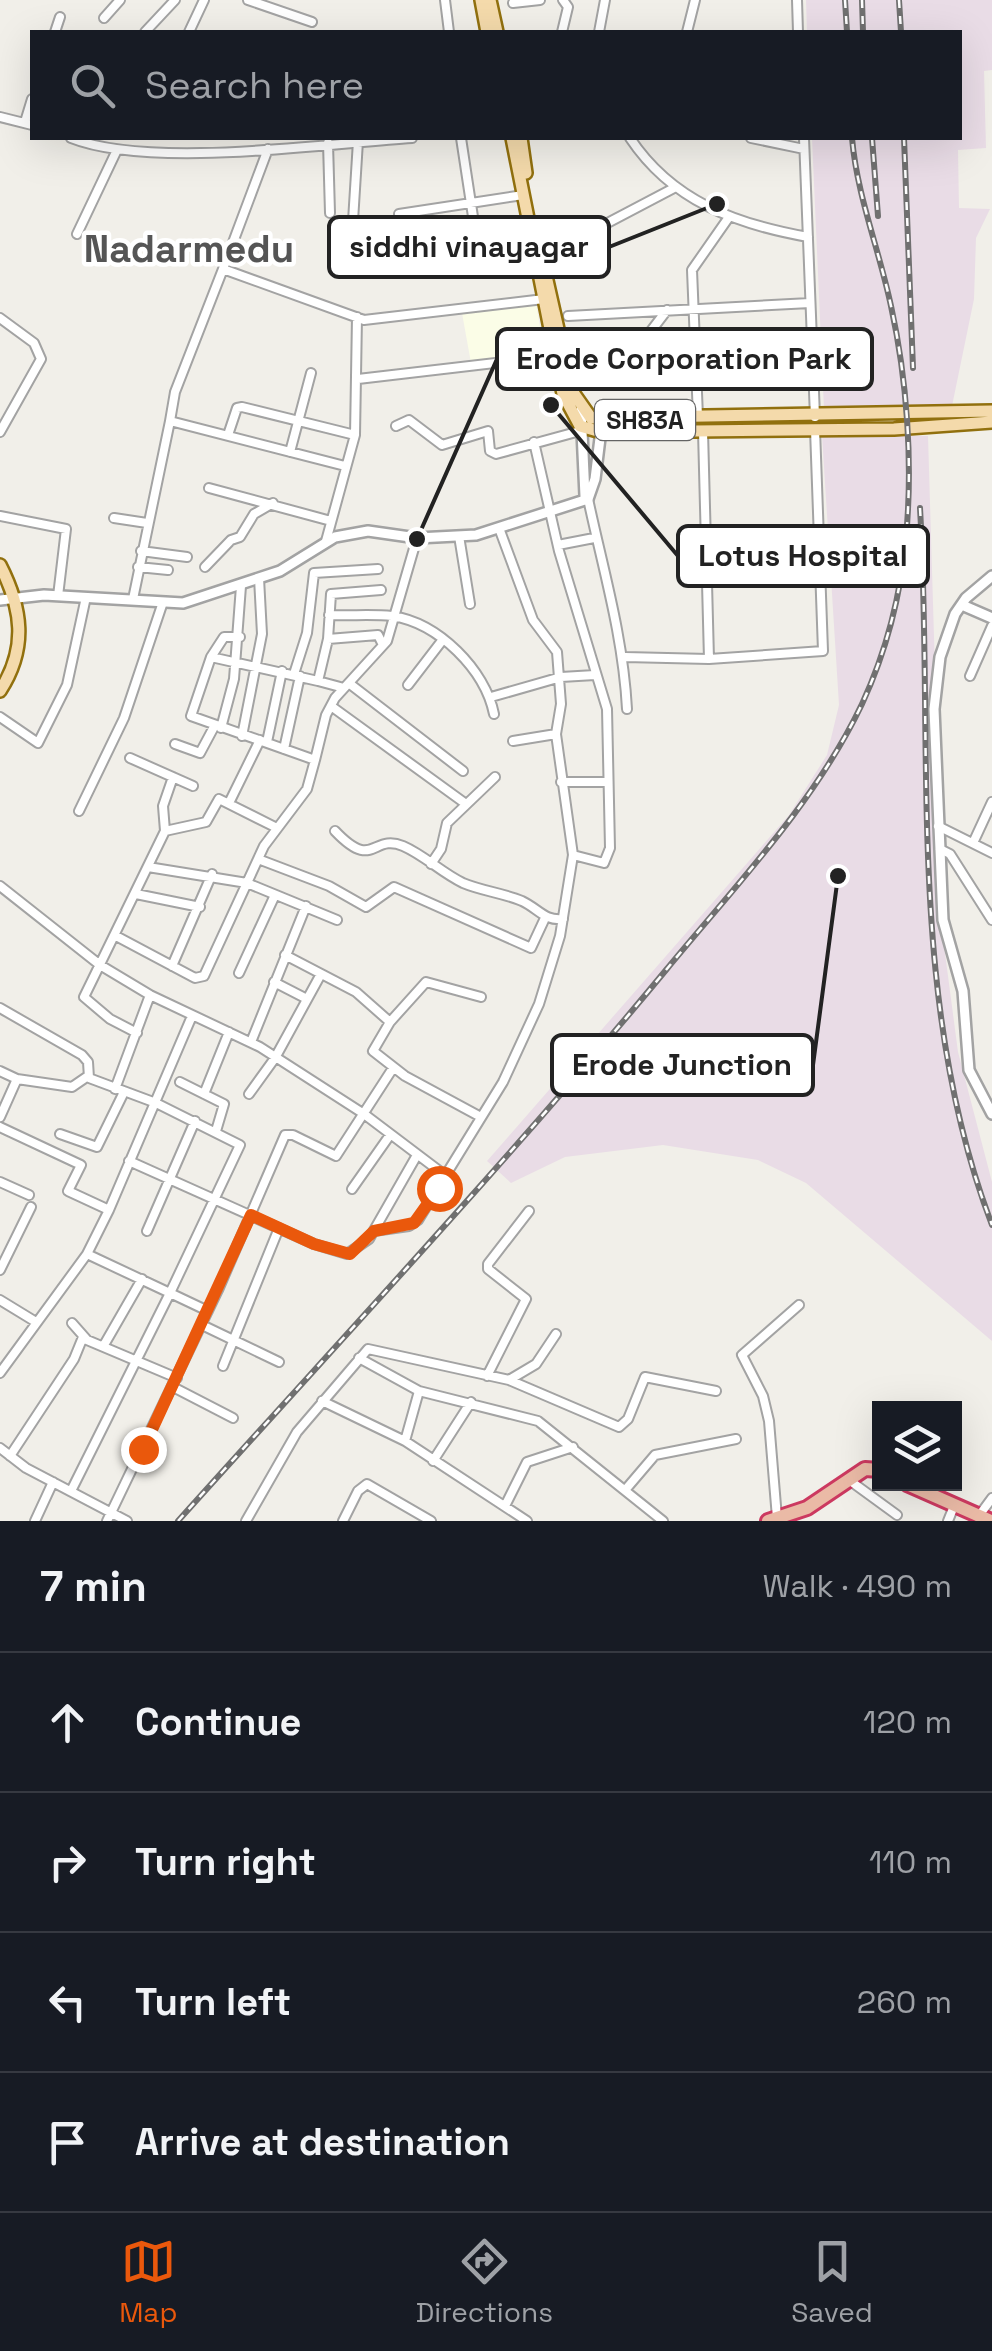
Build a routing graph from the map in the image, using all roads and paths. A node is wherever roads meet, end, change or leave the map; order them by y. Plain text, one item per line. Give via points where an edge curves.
1 (120, 0) edge
2 (175, 0) edge
3 (204, 0) edge
4 (248, 0) edge
5 (445, 0) edge
6 (481, 0) edge
7 (490, 0) edge
8 (540, 0) edge
9 (563, 0) edge
10 (605, 0) edge
11 (695, 0) edge
12 (797, 0) edge
13 (513, 4) dead end
14 (60, 17) dead end
15 (104, 18) dead end
16 (312, 22) dead end
17 (56, 30) edge
18 (147, 30) edge
19 (190, 30) edge
20 (449, 30) edge
21 (487, 30) edge
22 (497, 30) edge
23 (562, 30) edge
24 (599, 30) edge
25 (688, 30) edge
26 (798, 30) edge
27 (0, 118) edge
28 (28, 123) edge
29 (76, 140) edge
30 (108, 140) edge
31 (148, 140) edge
32 (216, 140) edge
33 (369, 140) edge
34 (461, 140) edge
35 (512, 140) edge
36 (520, 140) edge
37 (632, 140) edge
38 (761, 140) edge
39 (804, 140) edge
40 (358, 141) junction
41 (328, 143) junction
42 (268, 148) junction
43 (804, 149) junction
44 (104, 150) junction
45 (147, 150) junction
46 (215, 150) junction
47 (116, 152) junction
48 (674, 188) junction
49 (523, 194) junction
50 (472, 203) junction
51 (330, 212) dead end
52 (399, 214) dead end
53 (729, 216) junction
54 (353, 221) dead end
55 (77, 234) dead end
56 (808, 237) junction
57 (578, 239) dead end
58 (477, 242) dead end
59 (223, 268) junction
60 (544, 299) junction
61 (810, 302) junction
62 (693, 308) junction
63 (668, 309) junction
64 (568, 316) dead end
65 (357, 317) junction
66 (0, 318) edge
67 (573, 344) dead end
68 (555, 356) junction
69 (311, 372) dead end
70 (358, 378) junction
71 (582, 410) junction
72 (992, 411) edge
73 (170, 421) junction
74 (300, 422) junction
75 (992, 422) edge
76 (700, 423) junction
77 (815, 423) junction
78 (396, 426) dead end
79 (600, 426) junction
80 (580, 429) junction
81 (0, 432) edge
82 (228, 435) junction
83 (355, 435) junction
84 (534, 442) junction
85 (290, 452) junction
86 (344, 466) junction
87 (210, 488) dead end
88 (585, 498) junction
89 (273, 504) junction
90 (550, 512) junction
91 (0, 516) edge
92 (114, 518) dead end
93 (331, 521) junction
94 (147, 524) junction
95 (499, 528) junction
96 (459, 536) junction
97 (818, 536) junction
98 (417, 538) junction
99 (594, 538) junction
100 (326, 542) junction
101 (707, 542) junction
102 (558, 545) junction
103 (141, 551) junction
104 (186, 558) dead end
105 (0, 564) edge
106 (138, 567) junction
107 (205, 567) dead end
108 (378, 569) dead end
109 (168, 570) dead end
110 (992, 576) edge
111 (260, 578) junction
112 (0, 581) edge
113 (242, 586) junction
114 (381, 590) dead end
115 (58, 596) junction
116 (86, 597) junction
117 (133, 599) junction
118 (8, 600) edge
119 (163, 602) junction
120 (470, 604) dead end
121 (962, 605) junction
122 (330, 615) junction
123 (396, 616) junction
124 (992, 622) edge
125 (240, 636) junction
126 (328, 639) junction
127 (441, 642) junction
128 (383, 645) junction
129 (210, 657) junction
130 (625, 658) junction
131 (710, 659) junction
132 (236, 662) junction
133 (258, 667) junction
134 (282, 671) junction
135 (297, 675) junction
136 (595, 675) junction
137 (561, 676) junction
138 (970, 676) dead end
139 (0, 680) edge
140 (318, 681) junction
141 (408, 685) dead end
142 (347, 686) junction
143 (0, 691) edge
144 (491, 698) junction
145 (330, 706) junction
146 (627, 709) dead end
147 (494, 714) dead end
148 (0, 716) edge
149 (218, 726) junction
150 (556, 734) junction
151 (242, 736) junction
152 (263, 741) junction
153 (513, 741) dead end
154 (175, 744) dead end
155 (284, 750) junction
156 (130, 758) dead end
157 (315, 760) junction
158 (462, 771) dead end
159 (173, 777) junction
160 (495, 777) dead end
161 (561, 782) junction
162 (606, 782) junction
163 (193, 786) dead end
164 (230, 802) junction
165 (992, 802) edge
166 (466, 804) junction
167 (79, 811) dead end
168 (938, 826) junction
169 (277, 828) junction
170 (165, 830) junction
171 (335, 831) dead end
172 (973, 843) junction
173 (940, 849) junction
174 (992, 853) edge
175 (573, 856) junction
176 (258, 859) junction
177 (431, 864) junction
178 (148, 866) junction
179 (212, 874) junction
180 (247, 883) junction
181 (0, 886) edge
182 (10, 894) junction
183 (136, 894) junction
184 (275, 895) junction
185 (0, 905) edge
186 (306, 906) junction
187 (200, 907) junction
188 (545, 918) junction
189 (563, 919) junction
190 (336, 920) dead end
191 (992, 920) edge
192 (116, 936) junction
193 (285, 955) junction
194 (100, 966) junction
195 (172, 966) junction
196 (239, 972) dead end
197 (322, 974) junction
198 (274, 982) junction
199 (150, 995) junction
200 (481, 997) dead end
201 (308, 999) junction
202 (0, 1008) edge
203 (192, 1016) junction
204 (390, 1022) junction
205 (229, 1032) junction
206 (137, 1033) junction
207 (251, 1042) junction
208 (275, 1058) junction
209 (393, 1068) junction
210 (0, 1071) edge
211 (88, 1076) junction
212 (16, 1079) junction
213 (180, 1082) dead end
214 (120, 1090) junction
215 (204, 1094) junction
216 (249, 1094) dead end
217 (156, 1103) junction
218 (364, 1114) junction
219 (992, 1114) edge
220 (479, 1116) junction
221 (0, 1117) edge
222 (195, 1121) junction
223 (0, 1127) edge
224 (216, 1132) junction
225 (60, 1134) dead end
226 (390, 1135) junction
227 (418, 1155) junction
228 (129, 1160) junction
229 (446, 1176) junction
230 (167, 1179) junction
231 (0, 1182) edge
232 (352, 1189) dead end
233 (29, 1195) dead end
234 (216, 1200) junction
235 (31, 1207) dead end
236 (109, 1210) junction
237 (529, 1211) dead end
238 (251, 1215) junction
239 (279, 1228) junction
240 (147, 1231) dead end
241 (374, 1231) junction
242 (87, 1254) junction
243 (0, 1270) edge
244 (142, 1280) junction
245 (170, 1293) junction
246 (0, 1300) edge
247 (799, 1305) dead end
248 (208, 1311) junction
249 (36, 1322) junction
250 (72, 1323) dead end
251 (202, 1326) junction
252 (556, 1334) dead end
253 (83, 1338) junction
254 (234, 1340) junction
255 (104, 1346) junction
256 (137, 1358) junction
257 (359, 1358) junction
258 (279, 1362) dead end
259 (223, 1366) dead end
260 (0, 1373) edge
261 (487, 1376) junction
262 (509, 1380) junction
263 (175, 1383) junction
264 (420, 1391) junction
265 (716, 1391) dead end
266 (322, 1401) junction
267 (472, 1402) junction
268 (233, 1418) dead end
269 (736, 1439) dead end
270 (404, 1441) junction
271 (573, 1447) junction
272 (0, 1448) edge
273 (10, 1456) junction
274 (432, 1461) junction
275 (872, 1466) edge
276 (849, 1480) junction
277 (53, 1482) junction
278 (626, 1488) junction
279 (71, 1491) junction
280 (923, 1491) edge
281 (992, 1498) edge
282 (505, 1506) junction
283 (954, 1506) junction
284 (114, 1512) junction
285 (897, 1514) dead end
286 (984, 1519) edge
287 (773, 1520) edge
288 (34, 1521) edge
289 (107, 1521) edge
290 (127, 1521) edge
291 (246, 1521) edge
292 (343, 1521) edge
293 (431, 1521) edge
294 (527, 1521) edge
295 (663, 1521) edge
296 (948, 1521) edge

1 - 15 street
2 - 18 street
3 - 19 street
4 - 16 street
5 - 20 street
6 - 21 main road
7 - 22 main road
8 - 13 street
9 - 23 street via 568,7
10 - 24 street
11 - 25 street
12 - 26 street
14 - 17 street
27 - 28 street
29 - 44 street
30 - 44 street
31 - 45 street
32 - 46 street
33 - 40 street
34 - 50 street
35 - 49 main road, SH83A
36 - 71 main road, SH83A via 572,391
37 - 48 street
38 - 43 street
39 - 43 street
40 - 41 street
40 - 54 street
41 - 42 street
41 - 51 street
42 - 46 street
42 - 59 street
43 - 56 street
44 - 47 street
45 - 46 street
45 - 47 street
47 - 55 street
48 - 53 street
48 - 57 street
49 - 50 street
49 - 60 main road, SH83A
50 - 52 street
50 - 58 street
53 - 56 street
53 - 62 street via 692,270
56 - 61 street
59 - 65 street
59 - 73 street
60 - 65 street
60 - 68 main road, SH83A
61 - 62 street
61 - 77 street
62 - 63 street
62 - 76 street
63 - 64 street
63 - 67 street via 620,366 599,370
65 - 70 street
66 - 81 street via 34,343 42,359
68 - 70 street
68 - 80 main road, SH83A
69 - 74 street
70 - 83 street
71 - 79 main road, SH83A
71 - 80 street
72 - 77 main road, SH83A
73 - 82 street
73 - 94 street
74 - 82 street via 238,407
74 - 83 street
74 - 85 street
75 - 77 main road, SH83A
76 - 77 main road, SH83A
76 - 79 main road, SH83A
76 - 101 street
77 - 97 street
78 - 84 street via 409,420 442,446 488,431 494,454
79 - 80 main road, SH83A
79 - 88 street via 596,480
80 - 84 street
80 - 88 street
82 - 85 street
83 - 86 street
84 - 90 street
85 - 86 street
86 - 93 street
87 - 89 street
88 - 90 street
88 - 99 street
89 - 93 street
89 - 107 street via 254,514 240,537
90 - 95 street
90 - 102 street
91 - 115 street via 66,529
92 - 94 street
93 - 100 street
94 - 103 street
95 - 96 street
95 - 137 street via 533,620 557,652
96 - 98 street
96 - 120 street
97 - 101 street
97 - 131 street via 821,653
98 - 100 street via 368,531
98 - 123 street
99 - 102 street
99 - 130 street
100 - 111 street
101 - 131 street
102 - 136 street
103 - 104 street
103 - 106 street
105 - 118 main road
106 - 109 street
106 - 117 street
108 - 135 street via 314,574
110 - 121 street
111 - 113 street
111 - 133 street
112 - 118 main road
113 - 119 street
113 - 125 street
114 - 122 street via 331,594
115 - 116 street
115 - 118 street
116 - 117 street
116 - 148 street via 66,685 38,742
117 - 119 street
118 - 139 main road via 14,646
118 - 143 main road via 20,649
119 - 167 street via 124,718
121 - 124 street
121 - 168 street via 935,682
122 - 123 street
122 - 126 street
123 - 127 street
123 - 128 street
124 - 138 street
125 - 129 street via 224,637
125 - 132 street
126 - 128 street via 376,635
126 - 140 street
127 - 141 street
127 - 144 street via 473,666
128 - 142 street
129 - 132 street
129 - 149 street via 192,716
130 - 131 street
130 - 146 street
132 - 133 street
132 - 149 street
133 - 134 street
133 - 151 street
134 - 135 street
134 - 152 street
135 - 140 street
135 - 155 street
136 - 137 street
136 - 162 street via 607,709
137 - 144 street
137 - 150 street
140 - 142 street
142 - 145 street
142 - 158 street
144 - 147 street
145 - 157 street
145 - 166 street
149 - 151 street
149 - 154 street via 200,753
150 - 153 street
150 - 161 street
151 - 152 street
152 - 155 street
152 - 164 street
155 - 157 street
156 - 159 street
157 - 169 street via 307,789
159 - 163 street
159 - 170 street via 164,800
160 - 166 street
161 - 162 street
161 - 175 street
162 - 175 street via 610,848 604,863
164 - 169 street
164 - 170 street via 217,800 202,824
165 - 172 street
166 - 177 street via 448,823
168 - 172 street
168 - 173 street
169 - 176 street
170 - 178 street
171 - 177 street via 353,850 396,844
172 - 174 street
173 - 191 street via 950,854
173 - 219 street via 943,920 964,992 969,1070
175 - 189 street
176 - 180 street
176 - 188 street via 366,906 394,887 531,948
177 - 188 street via 464,883 529,904
178 - 179 street
178 - 183 street
179 - 180 street
179 - 187 street
180 - 184 street
180 - 195 street via 204,976
181 - 182 street
182 - 185 street
182 - 194 street
183 - 187 street
183 - 192 street
184 - 186 street
184 - 196 street
186 - 190 street
186 - 193 street
187 - 195 street
188 - 189 street
189 - 220 street via 539,1004 503,1082
192 - 194 street
192 - 195 street
193 - 197 street
193 - 198 street
194 - 199 street
194 - 206 street via 84,1000
197 - 201 street
197 - 204 street
198 - 201 street
198 - 207 street
199 - 203 street
199 - 206 street
200 - 204 street via 426,982
201 - 208 street
202 - 211 street via 82,1054
203 - 205 street
203 - 217 street
204 - 209 street via 373,1051
205 - 207 street
205 - 215 street
206 - 214 street
207 - 208 street
208 - 216 street
208 - 218 street
209 - 218 street
209 - 220 street
210 - 212 street
211 - 212 street via 72,1087
211 - 214 street
212 - 221 street
213 - 215 street
214 - 217 street
214 - 225 street via 97,1147
215 - 224 street via 225,1105
217 - 222 street
217 - 228 street
218 - 226 street
218 - 238 street via 336,1156 285,1135
220 - 229 street
222 - 224 street
222 - 230 street
223 - 236 street via 81,1165 68,1191
224 - 234 street via 240,1145
226 - 227 street
226 - 232 street
227 - 229 street
227 - 241 street
228 - 230 street
228 - 236 street
229 - 241 street via 414,1223
230 - 234 street
230 - 240 street
231 - 233 street
234 - 238 street
234 - 245 street
235 - 243 street
236 - 242 street
237 - 261 street via 488,1264 526,1298
238 - 239 street
238 - 248 street
239 - 241 street via 347,1254
239 - 254 street
242 - 244 street
242 - 249 street
244 - 245 street
244 - 255 street
245 - 248 street
245 - 256 street
246 - 249 street
247 - 287 street via 742,1356 769,1420
248 - 251 street
249 - 260 street
250 - 253 street
251 - 254 street
251 - 263 street
252 - 262 street via 536,1364
253 - 255 street
253 - 273 street
254 - 258 street
254 - 259 street
255 - 256 street
256 - 263 street
256 - 279 street
257 - 261 street via 372,1349
257 - 264 street
257 - 266 street
261 - 262 street
262 - 265 street via 619,1427 645,1377
263 - 268 street
263 - 284 street
264 - 267 street
264 - 270 street
266 - 270 street
266 - 291 street via 282,1454
267 - 271 street via 538,1420
267 - 274 street
269 - 278 street via 654,1455
270 - 274 street
271 - 278 street
271 - 282 street via 528,1462
272 - 273 street
273 - 277 street
274 - 282 street
275 - 276 highway
276 - 285 street
276 - 287 highway via 808,1508
277 - 279 street
277 - 288 street
278 - 295 street
279 - 284 street
280 - 283 highway
281 - 286 street
282 - 294 street
283 - 286 highway
283 - 296 street
284 - 289 street
284 - 290 street
292 - 293 street via 367,1484

